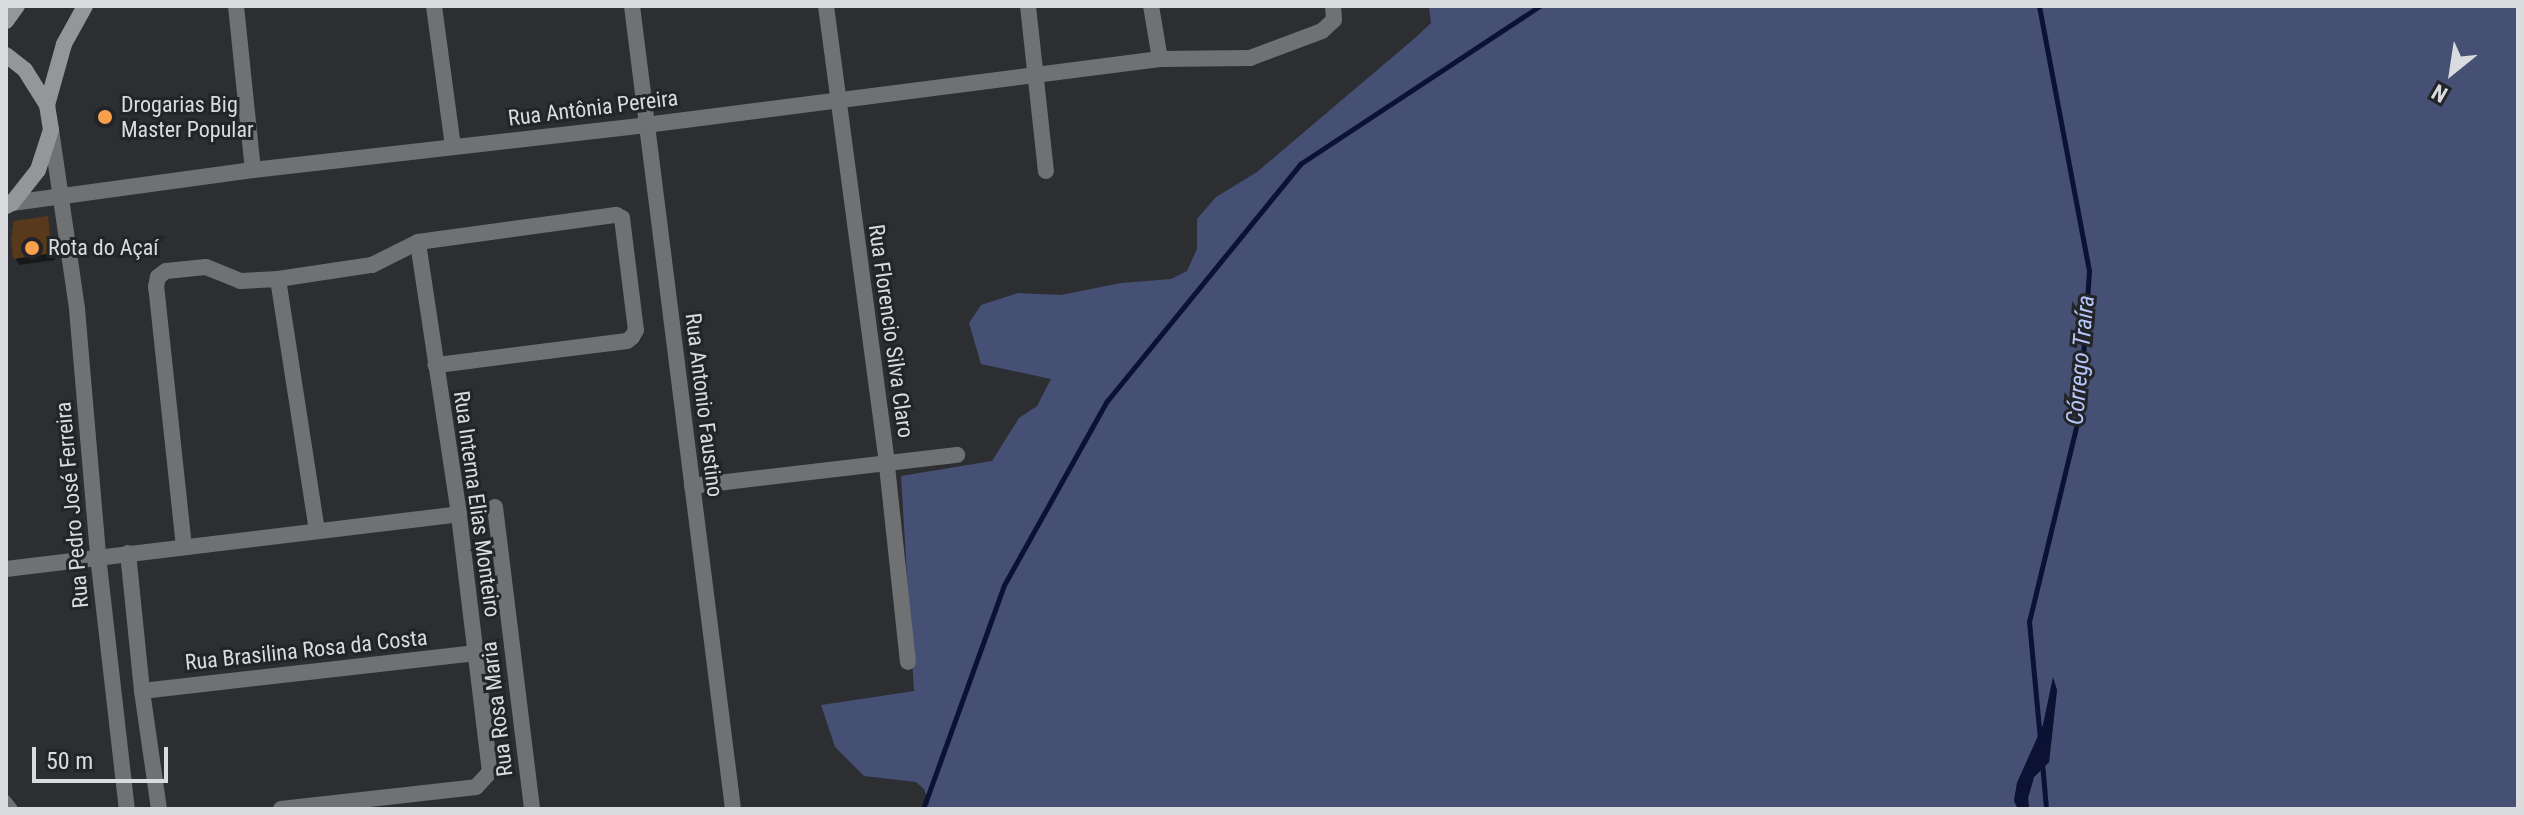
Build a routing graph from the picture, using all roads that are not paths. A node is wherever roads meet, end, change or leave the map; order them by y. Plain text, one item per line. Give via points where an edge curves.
1 (17, 6) edge
2 (85, 6) edge
3 (236, 6) edge
4 (434, 6) edge
5 (632, 6) edge
6 (826, 6) edge
7 (1028, 6) edge
8 (1151, 6) edge
9 (1333, 6) edge
10 (6, 21) edge
11 (6, 55) edge
12 (1160, 59) junction
13 (1036, 75) junction
14 (837, 100) junction
15 (47, 105) junction
16 (646, 125) junction
17 (51, 130) junction
18 (453, 147) junction
19 (253, 170) junction
20 (1046, 171) dead end
21 (62, 197) junction
22 (9, 204) edge
23 (418, 242) junction
24 (278, 279) junction
25 (436, 365) junction
26 (957, 455) dead end
27 (887, 466) junction
28 (692, 486) junction
29 (495, 507) dead end
30 (459, 514) junction
31 (317, 531) junction
32 (184, 547) junction
33 (128, 553) junction
34 (98, 556) junction
35 (6, 569) edge
36 (474, 653) junction
37 (908, 662) dead end
38 (142, 691) junction
39 (6, 800) edge
40 (13, 809) edge
41 (127, 809) edge
42 (159, 809) edge
43 (281, 809) edge
44 (532, 809) edge
45 (733, 809) edge

1 - 10 main road
2 - 15 main road via 64,44
3 - 19 street
4 - 18 street
5 - 16 street, Rua Antonio Faustino
6 - 14 street, Rua Florencio Silva Claro
7 - 13 street
8 - 12 street
9 - 12 street, Rua Antônia Pereira via 1334,20 1322,31 1250,58
11 - 15 main road via 25,70
12 - 13 street, Rua Antônia Pereira
13 - 14 street, Rua Antônia Pereira
13 - 20 street
14 - 16 street, Rua Antônia Pereira
14 - 27 street, Rua Florencio Silva Claro
15 - 17 main road
16 - 18 street, Rua Antônia Pereira
16 - 28 street, Rua Antonio Faustino
17 - 21 street, Rua Pedro José Ferreira
17 - 22 main road via 38,170
18 - 19 street, Rua Antônia Pereira
19 - 21 street, Rua Antônia Pereira
21 - 22 street, Rua Antônia Pereira
21 - 34 street, Rua Pedro José Ferreira
23 - 24 street via 372,265
23 - 25 street, Rua Interna Elias Monteiro
23 - 25 street via 616,215 625,225 636,330 627,341
24 - 31 street
24 - 32 street via 240,281 206,267 166,271 158,277
25 - 30 street, Rua Interna Elias Monteiro
26 - 27 street
27 - 28 street
27 - 37 street, Rua Florencio Silva Claro
28 - 45 street, Rua Antonio Faustino
29 - 44 street, Rua Rosa Maria
30 - 31 street
30 - 36 street, Rua Interna Elias Monteiro
31 - 32 street
32 - 33 street
33 - 34 street
33 - 38 street
34 - 35 street
34 - 41 street, Rua Pedro José Ferreira
36 - 38 street, Rua Brasilina Rosa da Costa
36 - 43 street, Rua Interna Elias Monteiro via 490,772 476,787
38 - 42 street
39 - 40 lane

